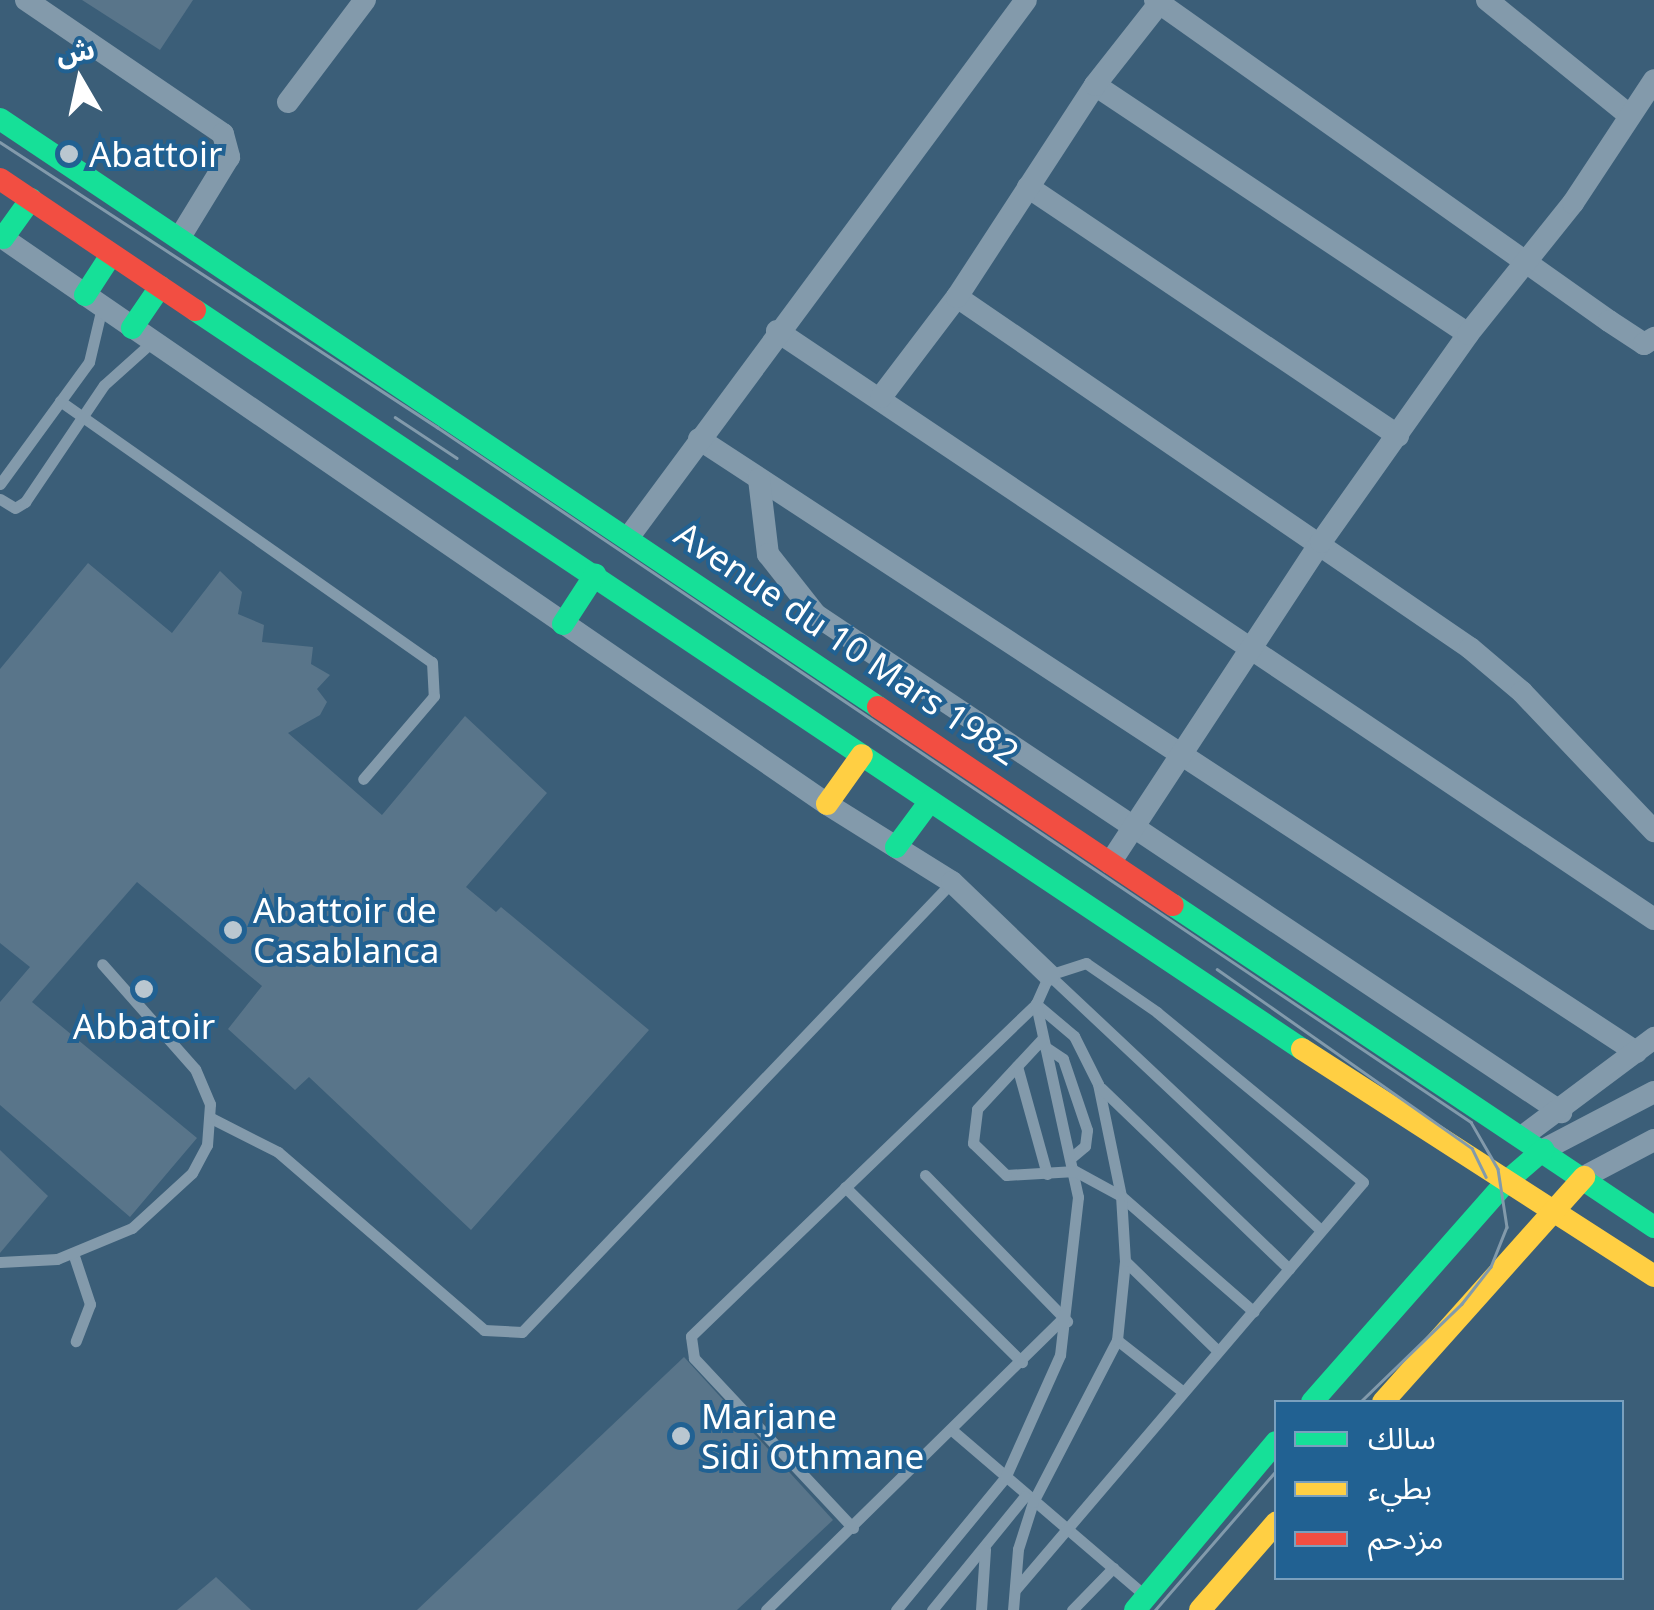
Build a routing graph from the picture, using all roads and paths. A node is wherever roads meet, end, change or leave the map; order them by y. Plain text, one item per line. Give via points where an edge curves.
1 (365, 0) edge
2 (1026, 0) edge
3 (1487, 0) edge
4 (1159, 1) edge
5 (32, 2) edge
6 (1654, 80) edge
7 (1095, 85) junction
8 (288, 102) dead end
9 (1629, 115) junction
10 (0, 120) edge
11 (0, 178) edge
12 (1028, 188) junction
13 (31, 199) junction
14 (180, 237) junction
15 (1, 239) edge
16 (111, 255) junction
17 (1526, 263) junction
18 (160, 288) junction
19 (957, 297) junction
20 (94, 301) junction
21 (132, 328) junction
22 (778, 331) junction
23 (1468, 334) junction
24 (152, 342) junction
25 (1651, 344) edge
26 (880, 397) junction
27 (60, 401) junction
28 (82, 417) junction
29 (1398, 436) junction
30 (699, 439) junction
31 (758, 479) junction
32 (0, 484) edge
33 (1, 504) edge
34 (628, 538) junction
35 (1321, 542) junction
36 (594, 575) junction
37 (563, 624) junction
38 (1252, 652) junction
39 (862, 756) junction
40 (1181, 760) junction
41 (363, 780) dead end
42 (930, 801) junction
43 (827, 804) junction
44 (1136, 826) junction
45 (1654, 830) edge
46 (896, 847) junction
47 (1110, 863) junction
48 (952, 882) junction
49 (1654, 919) edge
50 (102, 964) dead end
51 (1048, 975) junction
52 (1036, 1004) junction
53 (1043, 1042) junction
54 (1645, 1045) edge
55 (1017, 1066) junction
56 (1098, 1084) junction
57 (1654, 1092) edge
58 (1561, 1112) junction
59 (211, 1118) junction
60 (1523, 1136) junction
61 (1654, 1140) edge
62 (1544, 1150) junction
63 (1074, 1156) junction
64 (1075, 1171) junction
65 (925, 1174) dead end
66 (1047, 1174) junction
67 (1584, 1177) junction
68 (1506, 1180) junction
69 (845, 1187) junction
70 (1121, 1196) junction
71 (1552, 1212) junction
72 (1654, 1226) edge
73 (1321, 1230) junction
74 (73, 1253) junction
75 (1124, 1261) junction
76 (0, 1262) edge
77 (1288, 1270) junction
78 (1654, 1276) edge
79 (1254, 1312) junction
80 (1065, 1319) junction
81 (1117, 1340) junction
82 (76, 1341) dead end
83 (1218, 1352) junction
84 (1022, 1362) junction
85 (1183, 1392) junction
86 (1314, 1400) edge
87 (1386, 1400) edge
88 (953, 1431) junction
89 (1274, 1444) edge
90 (1005, 1478) junction
91 (1029, 1499) junction
92 (1274, 1525) edge
93 (853, 1528) junction
94 (1065, 1528) junction
95 (985, 1548) junction
96 (1113, 1568) junction
97 (1015, 1590) junction
98 (1140, 1603) edge
99 (766, 1610) edge
100 (896, 1610) edge
101 (932, 1610) edge
102 (980, 1610) edge
103 (1013, 1610) edge
104 (1072, 1610) edge
105 (1200, 1610) edge

1 - 8 street
2 - 22 street
3 - 9 street
4 - 7 street
4 - 17 street
5 - 14 street via 223,134 228,157
6 - 9 street
7 - 12 street
7 - 23 street
9 - 17 street
10 - 14 main road, Avenue du 10 Mars 1982
11 - 13 main road
12 - 19 street
12 - 29 street
13 - 15 main road
13 - 16 main road
14 - 34 main road, Avenue du 10 Mars 1982
15 - 20 street
16 - 18 main road
16 - 20 main road
17 - 23 street
17 - 25 street
18 - 21 main road
18 - 36 main road
19 - 26 street
19 - 35 street
20 - 21 street
20 - 27 lane via 94,351
21 - 24 street
22 - 26 street
22 - 30 street
23 - 29 street
24 - 28 lane via 112,374
24 - 37 street
26 - 38 street
27 - 28 lane
27 - 32 lane
28 - 33 lane via 25,502
28 - 41 lane via 432,662 434,696
29 - 35 street
30 - 31 street
30 - 34 street
31 - 40 street
31 - 44 street via 768,554 816,615
34 - 47 main road, Avenue du 10 Mars 1982
35 - 38 street
35 - 45 street via 1497,669
36 - 37 main road
36 - 39 main road
37 - 43 street
38 - 40 street
38 - 49 street
39 - 42 main road
39 - 43 main road
40 - 44 street
40 - 54 street
42 - 46 main road
42 - 68 main road
43 - 46 street
44 - 47 street
44 - 58 street
46 - 48 street
47 - 60 main road, Avenue du 10 Mars 1982
48 - 51 street
48 - 59 lane via 522,1332 484,1330 278,1152
50 - 59 lane via 195,1069
51 - 52 lane
51 - 73 lane
51 - 73 lane via 1086,963 1172,1024 1362,1182
52 - 53 lane
52 - 56 lane via 1074,1036
52 - 69 lane
53 - 55 lane
53 - 63 lane
53 - 63 lane via 1063,1059 1087,1130 1085,1146
54 - 58 street
55 - 66 lane
55 - 66 lane via 973,1117 973,1143 1006,1175
56 - 70 lane
56 - 77 lane
57 - 62 street
58 - 60 street
59 - 74 lane via 200,1160 166,1201 132,1228
60 - 62 main road, Avenue du 10 Mars 1982
61 - 67 street
62 - 67 main road, Avenue du 10 Mars 1982
62 - 68 main road
63 - 64 lane
64 - 66 lane
64 - 70 lane
64 - 80 lane via 1078,1233
65 - 80 lane
67 - 71 main road
67 - 72 main road, Avenue du 10 Mars 1982
68 - 71 main road
68 - 86 main road
69 - 84 lane
69 - 93 lane via 688,1346
70 - 75 lane
70 - 79 lane
71 - 78 main road
71 - 87 main road
73 - 77 lane
74 - 76 lane via 40,1263
74 - 82 lane via 90,1304
75 - 81 lane
75 - 83 lane
77 - 79 lane
79 - 83 lane
80 - 84 lane
80 - 90 lane via 1050,1389
81 - 85 lane
81 - 91 lane
83 - 85 lane
84 - 88 lane
85 - 94 lane
88 - 90 lane
88 - 93 lane
89 - 98 main road
90 - 91 lane
90 - 100 lane
91 - 94 lane
91 - 95 lane
91 - 97 lane
92 - 105 main road
93 - 99 lane
94 - 96 lane
94 - 97 lane
95 - 101 lane
95 - 102 lane
96 - 98 lane
96 - 104 lane
97 - 103 lane

